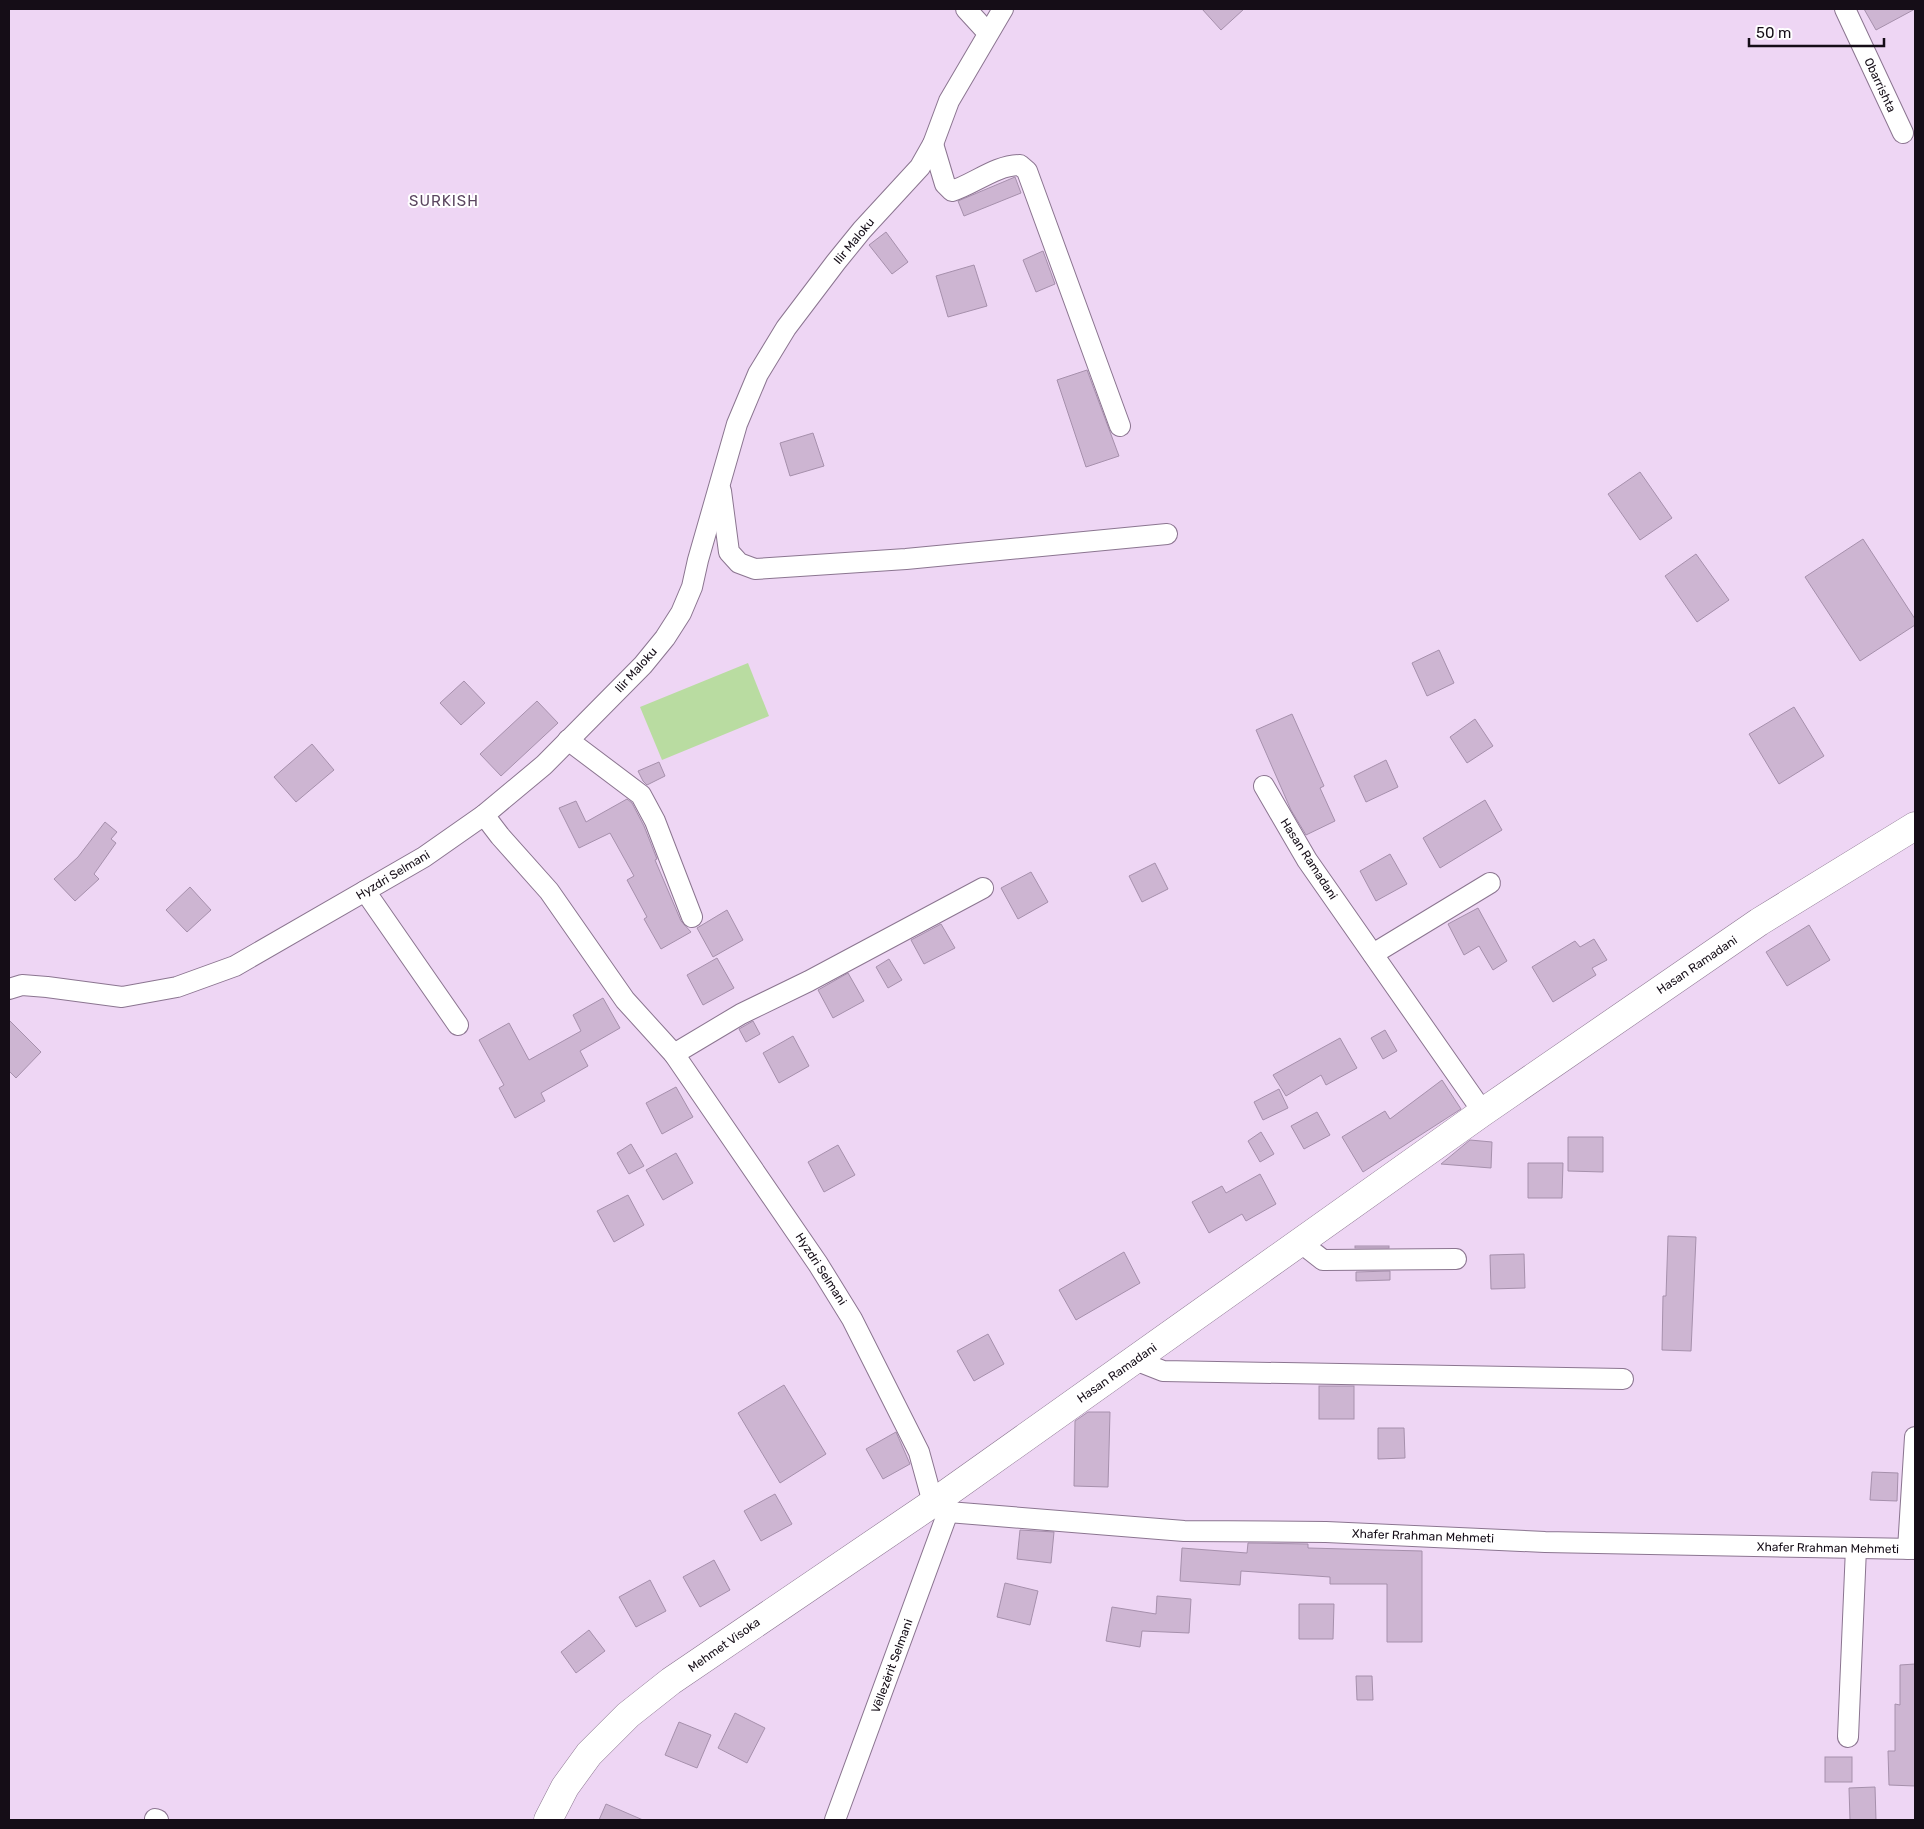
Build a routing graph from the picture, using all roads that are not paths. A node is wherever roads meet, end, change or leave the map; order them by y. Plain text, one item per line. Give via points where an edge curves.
1 (966, 9) edge
2 (1004, 9) edge
3 (1845, 9) edge
4 (988, 33) junction
5 (1903, 133) dead end
6 (933, 144) junction
7 (1120, 426) dead end
8 (720, 482) junction
9 (1167, 534) dead end
10 (568, 740) junction
11 (1264, 786) dead end
12 (484, 815) junction
13 (1915, 826) edge
14 (1490, 884) dead end
15 (983, 888) dead end
16 (366, 891) junction
17 (692, 917) dead end
18 (1373, 954) junction
19 (9, 989) edge
20 (458, 1025) dead end
21 (674, 1054) junction
22 (1483, 1112) junction
23 (1300, 1242) junction
24 (1456, 1259) dead end
25 (1135, 1360) junction
26 (1623, 1379) dead end
27 (1915, 1437) edge
28 (941, 1508) junction
29 (1856, 1548) junction
30 (1912, 1549) edge
31 (1848, 1737) dead end
32 (548, 1820) edge
33 (835, 1820) edge

1 - 4 street
2 - 4 street, Ilir Maloku
3 - 5 street, Obarrishta
4 - 6 street, Ilir Maloku via 949,101
6 - 7 street via 945,184 952,191 1009,165 1020,165 1027,171
6 - 8 street, Ilir Maloku via 920,167 857,236 771,351 746,399
8 - 9 street, Ilir Maloku via 729,552 740,564 755,569 906,559
8 - 10 street, Ilir Maloku via 692,587 681,613 643,665
10 - 12 street, Ilir Maloku via 544,765
10 - 17 street via 641,795 655,821
11 - 18 street, Hasan Ramadani via 1307,860
12 - 16 street, Hyzdri Selmani via 424,857
12 - 21 street, Hyzdri Selmani via 549,891 625,1000
13 - 22 main road, Hasan Ramadani via 1759,922
14 - 18 street
15 - 21 street via 740,1014
16 - 19 street, Hyzdri Selmani via 235,966 177,987 122,997 38,986 22,985
16 - 20 street
18 - 22 street, Hasan Ramadani
21 - 28 street, Hyzdri Selmani via 852,1319 919,1452
22 - 23 main road, Hasan Ramadani
23 - 24 street via 1323,1260
23 - 25 main road, Hasan Ramadani
25 - 26 street via 1163,1371
25 - 28 main road, Hasan Ramadani
27 - 30 street
28 - 29 street, Xhafer Rrahman Mehmeti via 1184,1531 1326,1532 1545,1542
28 - 32 main road, Mehmet Visoka via 694,1665 628,1714 589,1754 565,1787
28 - 33 street, Vëllezërit Selmani
29 - 30 street, Xhafer Rrahman Mehmeti
29 - 31 street

